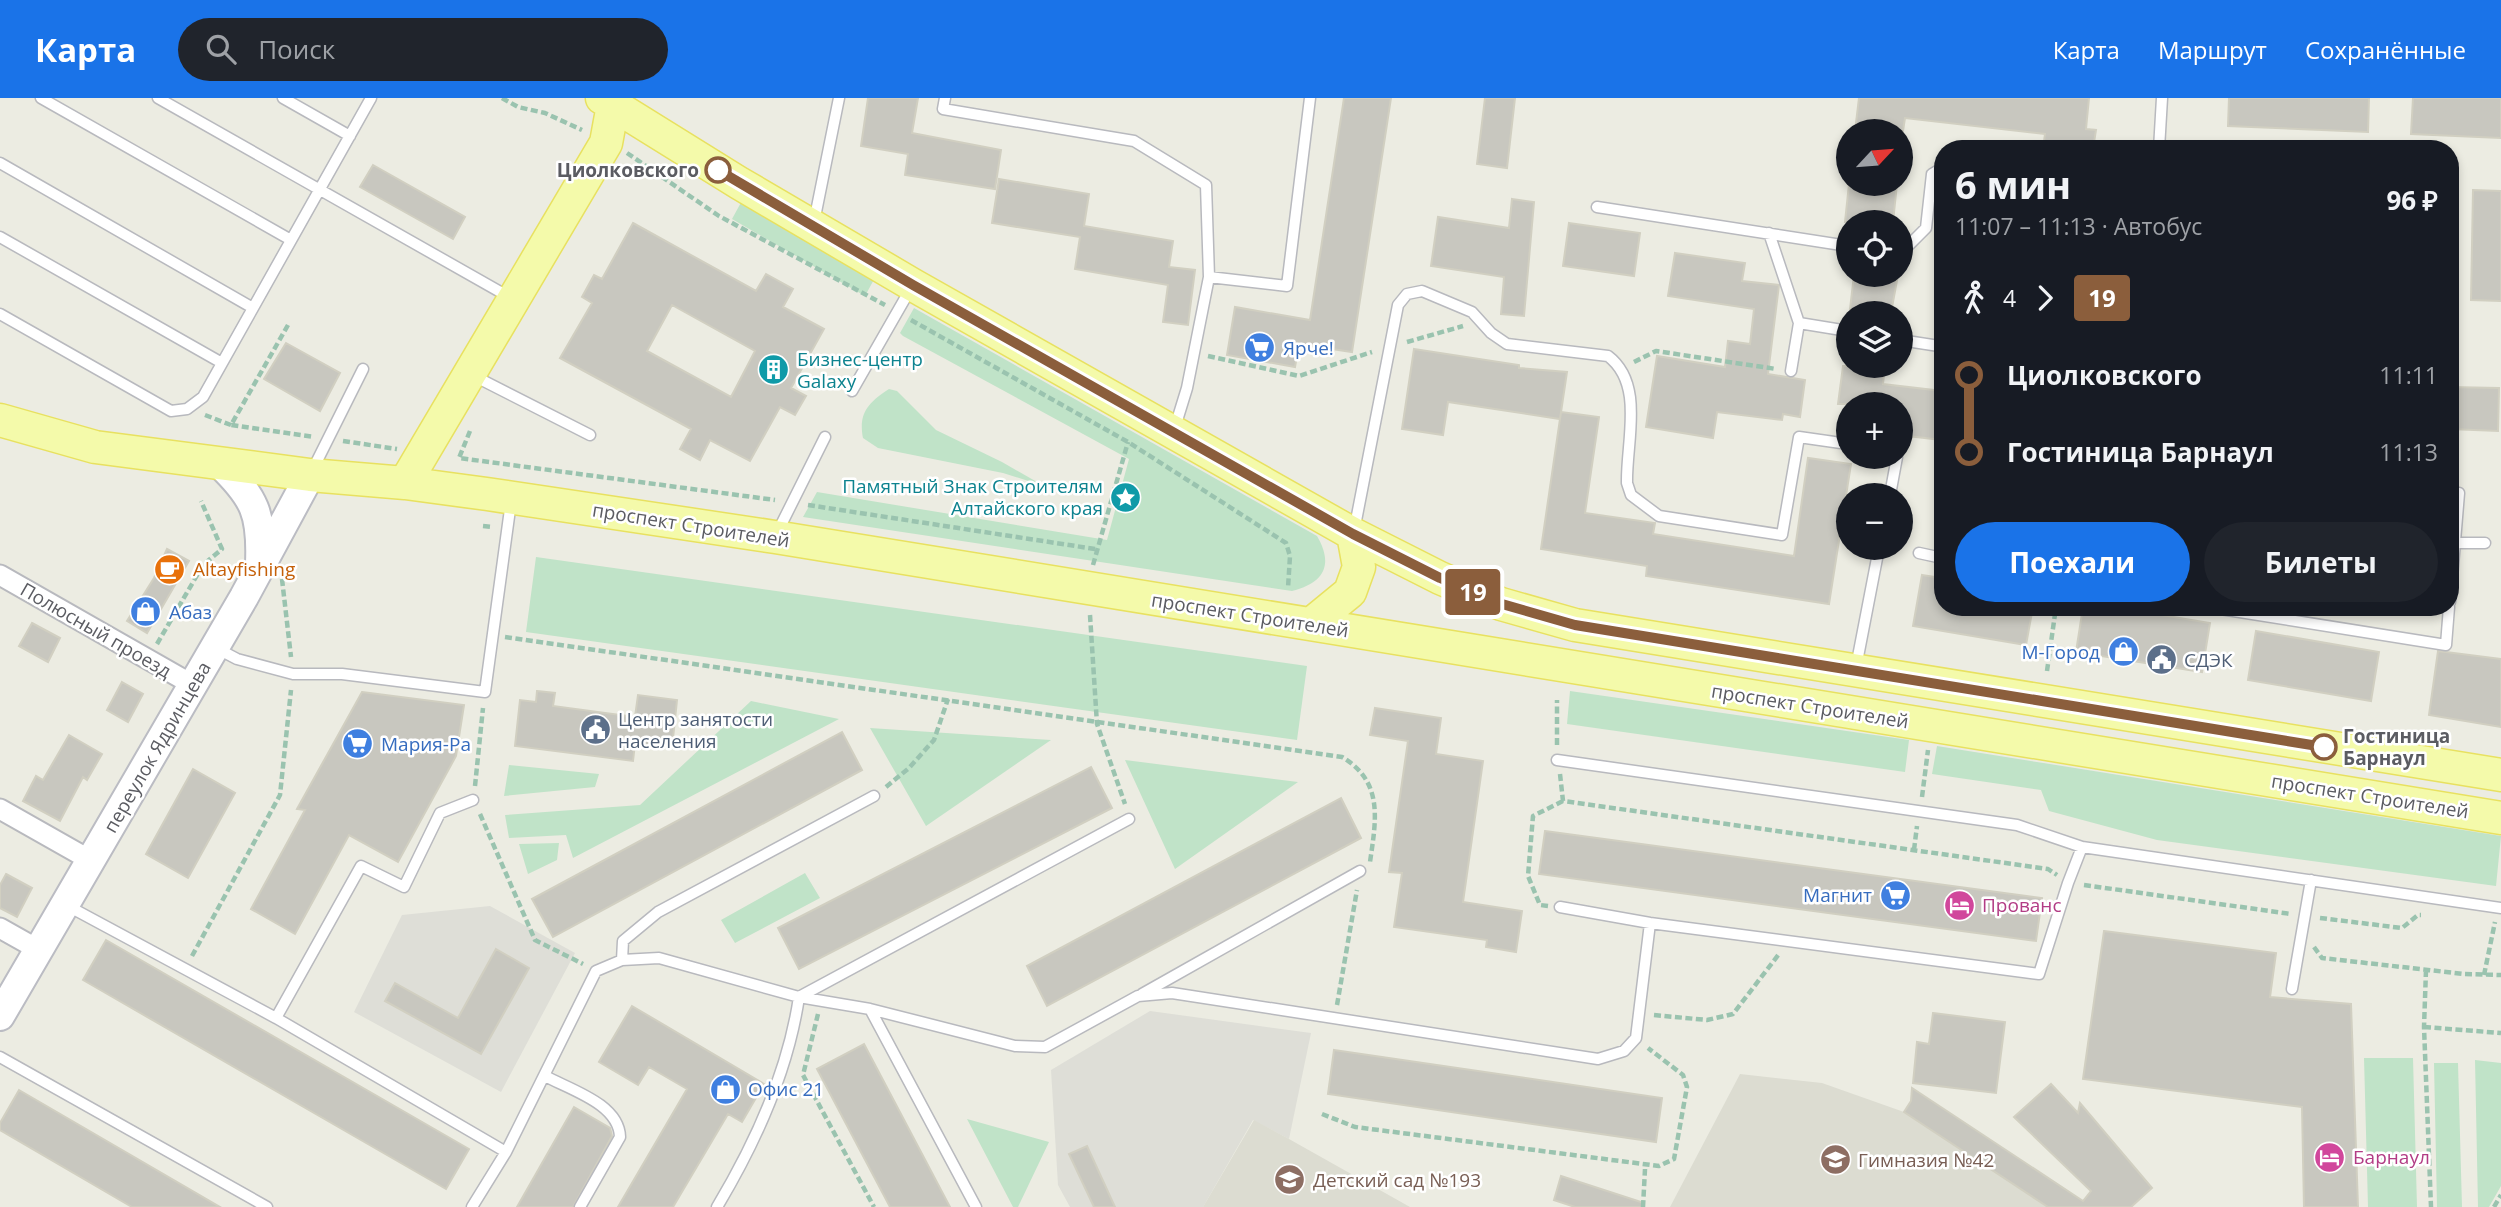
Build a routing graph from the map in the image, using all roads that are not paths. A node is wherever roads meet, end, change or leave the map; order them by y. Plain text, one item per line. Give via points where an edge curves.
1 (41, 98) edge
2 (158, 98) edge
3 (283, 98) edge
4 (371, 98) edge
5 (839, 98) edge
6 (945, 98) edge
7 (1310, 98) edge
8 (2162, 98) edge
9 (611, 100) edge
10 (350, 136) junction
11 (2160, 140) edge
12 (0, 163) edge
13 (1934, 173) edge
14 (320, 190) junction
15 (1597, 207) dead end
16 (813, 226) junction
17 (1769, 233) junction
18 (0, 237) edge
19 (292, 240) junction
20 (1913, 241) edge
21 (1836, 244) edge
22 (1209, 277) junction
23 (913, 285) junction
24 (514, 300) junction
25 (253, 308) junction
26 (0, 314) edge
27 (1799, 323) junction
28 (1836, 329) edge
29 (1913, 342) edge
30 (1934, 345) edge
31 (222, 363) junction
32 (363, 369) dead end
33 (1791, 371) road end
34 (471, 374) junction
35 (852, 391) dead end
36 (0, 419) edge
37 (1174, 431) junction
38 (590, 435) dead end
39 (825, 437) dead end
40 (1836, 442) edge
41 (219, 464) junction
42 (310, 475) junction
43 (360, 479) junction
44 (405, 483) junction
45 (512, 498) junction
46 (282, 524) junction
47 (1353, 534) junction
48 (775, 537) junction
49 (2459, 543) edge
50 (2485, 543) dead end
51 (1919, 553) dead end
52 (1934, 556) edge
53 (1877, 560) edge
54 (271, 573) junction
55 (0, 575) edge
56 (2280, 616) edge
57 (2448, 616) edge
58 (1311, 624) junction
59 (215, 648) junction
60 (1855, 671) junction
61 (193, 685) junction
62 (1557, 760) road end
63 (2501, 775) edge
64 (874, 796) road end
65 (473, 800) road end
66 (0, 809) edge
67 (2501, 818) edge
68 (1129, 819) road end
69 (2082, 847) junction
70 (90, 860) junction
71 (1360, 871) dead end
72 (2311, 880) junction
73 (65, 905) junction
74 (1560, 907) road end
75 (2501, 908) edge
76 (1650, 923) junction
77 (0, 928) edge
78 (38, 950) junction
79 (622, 960) junction
80 (2292, 989) dead end
81 (1138, 996) junction
82 (799, 997) junction
83 (870, 1009) junction
84 (0, 1016) edge
85 (276, 1018) junction
86 (0, 1057) edge
87 (545, 1076) junction
88 (506, 1152) junction
89 (267, 1207) edge
90 (472, 1207) edge
91 (580, 1207) edge
92 (718, 1207) edge
93 (976, 1207) edge

1 - 19 lane
2 - 14 lane
3 - 10 lane
4 - 10 lane
5 - 16 lane
6 - 22 lane via 943,109 1134,141 1206,185
7 - 22 lane via 1287,286
8 - 11 lane
9 - 16 main road
9 - 24 main road via 595,142
10 - 14 lane
12 - 25 lane
13 - 20 lane via 1926,228
14 - 19 lane
14 - 24 lane
15 - 17 lane
16 - 23 main road
17 - 21 lane
17 - 27 lane
18 - 31 lane
19 - 25 lane
22 - 37 lane
23 - 35 lane
23 - 37 main road
24 - 34 main road
25 - 31 lane
26 - 31 lane via 170,411 187,409 203,397
27 - 28 lane
27 - 33 lane
29 - 30 lane
32 - 42 lane
34 - 38 lane
34 - 44 main road
36 - 41 main road, проспект Строителей via 95,447
37 - 47 main road
39 - 48 lane
40 - 47 lane via 1799,437 1782,535 1659,516 1631,495 1627,483 1627,379 1608,356 1507,344 1472,312 1422,291 1407,294 1398,304
41 - 42 main road, проспект Строителей
41 - 54 street via 253,504
42 - 43 main road, проспект Строителей
42 - 46 street, переулок Ядринцева
43 - 44 main road, проспект Строителей
43 - 46 street via 313,496
44 - 45 main road, проспект Строителей
45 - 48 main road, проспект Строителей
45 - 59 lane via 485,692 342,674 293,674
46 - 54 street, переулок Ядринцева
47 - 58 main road via 1359,567 1350,592
47 - 60 main road via 1502,604 1575,625
48 - 58 main road, проспект Строителей
49 - 50 lane
51 - 52 lane
53 - 60 lane
54 - 59 street, переулок Ядринцева
55 - 61 street, Полюсный проезд
56 - 57 lane via 2446,645
58 - 67 main road, проспект Строителей
59 - 61 street, переулок Ядринцева
60 - 63 main road
61 - 70 street, переулок Ядринцева
62 - 69 lane via 2017,825
64 - 79 lane via 658,912 623,942
65 - 85 lane via 440,813 404,887 361,866
66 - 70 street
68 - 82 lane
69 - 72 lane
69 - 76 lane via 2039,974
70 - 73 street, переулок Ядринцева
71 - 81 lane
72 - 75 lane
72 - 80 lane
73 - 78 street, переулок Ядринцева
73 - 85 lane
74 - 76 lane
76 - 81 lane via 1636,1038 1624,1051 1598,1059 1172,992
77 - 78 street
78 - 84 street, переулок Ядринцева
79 - 82 lane via 659,958
79 - 87 lane via 596,971
81 - 83 lane via 1045,1047 1015,1046
82 - 83 lane
82 - 92 lane via 770,1101 748,1155
83 - 93 lane
85 - 88 lane
86 - 89 lane
87 - 88 lane
87 - 91 lane via 610,1111 620,1125 621,1137
88 - 90 lane

